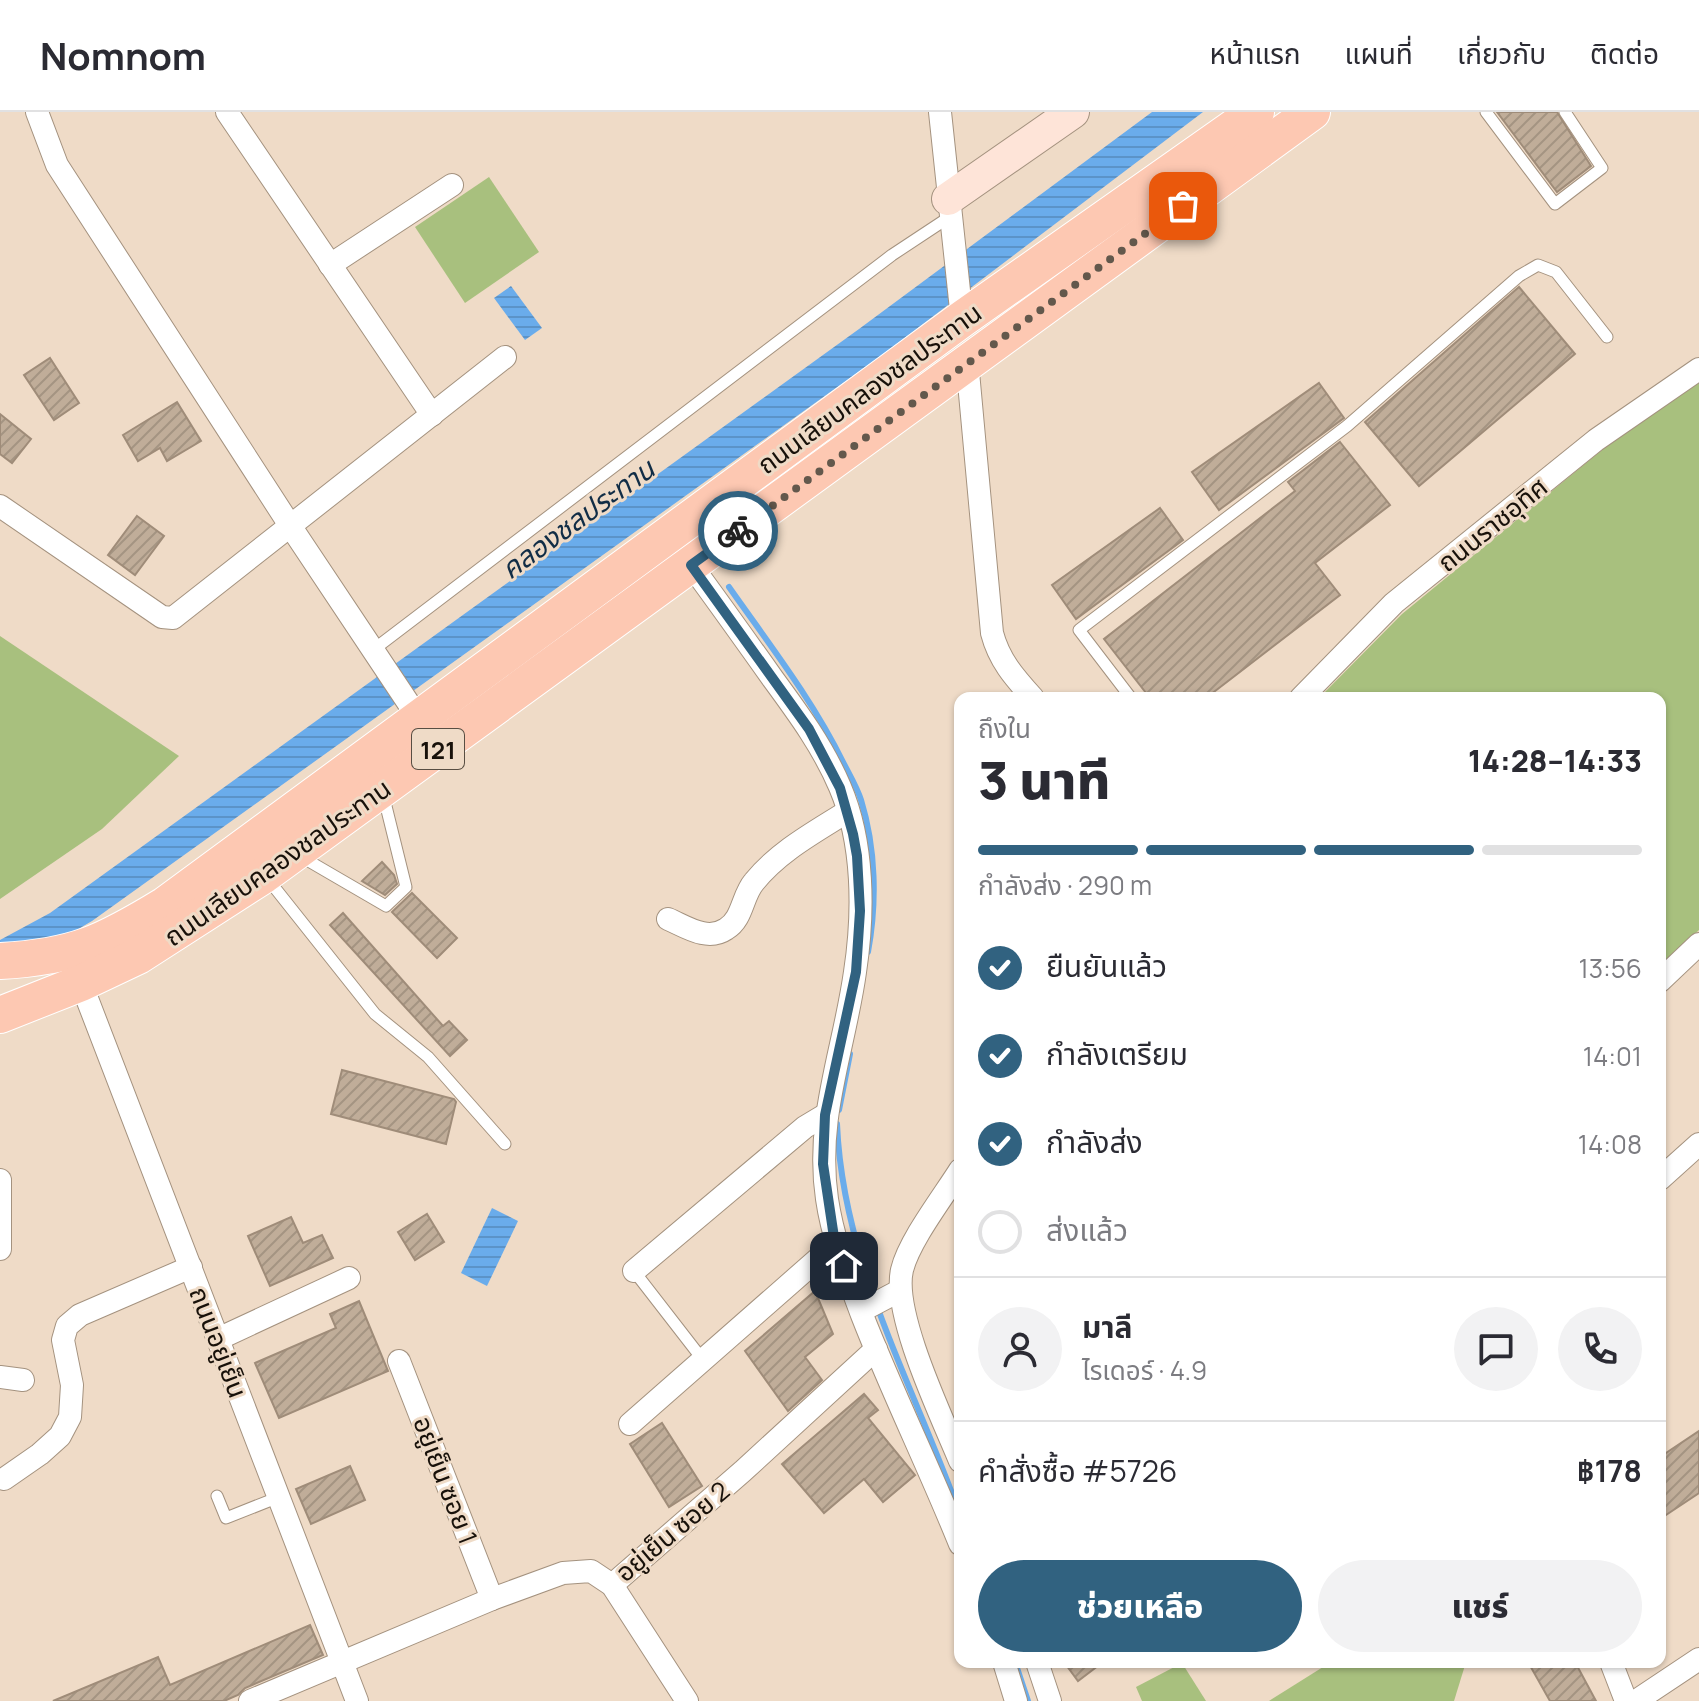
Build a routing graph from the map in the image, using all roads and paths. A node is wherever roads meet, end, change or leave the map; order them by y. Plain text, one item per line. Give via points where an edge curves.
1 (37, 112) edge
2 (227, 112) edge
3 (940, 112) edge
4 (1073, 112) edge
5 (1256, 112) edge
6 (1312, 112) edge
7 (1486, 112) edge
8 (1565, 112) edge
9 (452, 185) dead end
10 (950, 207) junction
11 (330, 265) junction
12 (1018, 302) junction
13 (962, 319) junction
14 (1607, 337) dead end
15 (505, 357) dead end
16 (1699, 369) edge
17 (955, 370) junction
18 (844, 406) junction
19 (432, 415) junction
20 (0, 506) edge
21 (291, 527) junction
22 (691, 565) junction
23 (373, 650) junction
24 (1027, 692) edge
25 (1126, 692) edge
26 (1307, 692) edge
27 (419, 719) junction
28 (382, 789) junction
29 (848, 811) junction
30 (294, 853) junction
31 (264, 875) junction
32 (668, 919) dead end
33 (1697, 950) edge
34 (0, 961) edge
35 (74, 968) junction
36 (1666, 976) edge
37 (0, 1015) edge
38 (825, 1115) junction
39 (505, 1144) dead end
40 (1699, 1144) edge
41 (1666, 1174) edge
42 (0, 1180) edge
43 (954, 1180) edge
44 (835, 1244) junction
45 (0, 1249) edge
46 (191, 1267) junction
47 (634, 1271) joint
48 (349, 1278) dead end
49 (899, 1291) junction
50 (861, 1311) junction
51 (218, 1339) junction
52 (876, 1349) junction
53 (703, 1360) junction
54 (399, 1361) dead end
55 (0, 1377) edge
56 (23, 1380) dead end
57 (630, 1424) dead end
58 (954, 1447) edge
59 (4, 1479) dead end
60 (217, 1496) dead end
61 (279, 1497) junction
62 (954, 1530) edge
63 (612, 1585) junction
64 (492, 1599) junction
65 (1699, 1659) edge
66 (341, 1661) junction
67 (1006, 1668) edge
68 (1039, 1668) edge
69 (1613, 1668) edge
70 (250, 1701) edge
71 (357, 1701) edge
72 (687, 1701) edge
73 (1016, 1701) edge
74 (1050, 1701) edge
75 (1626, 1701) edge
76 (1636, 1701) edge

1 - 21 street via 57,165
2 - 11 street
3 - 10 street
4 - 10 main road
5 - 12 main road, ถนนเลียบคลองชลประทาน / 121
6 - 12 main road, ถนนเลียบคลองชลประทาน / 121
7 - 8 lane via 1555,204 1602,168
9 - 11 street
10 - 13 street
10 - 23 lane
11 - 19 street
12 - 13 main road, ถนนเลียบคลองชลประทาน / 121
12 - 17 main road, ถนนเลียบคลองชลประทาน / 121
13 - 18 main road, ถนนเลียบคลองชลประทาน / 121
14 - 25 lane via 1556,272 1538,265 1519,276 1347,426 1079,630
15 - 19 street
16 - 26 street, ถนนราชอุทิศ via 1596,440 1394,603
17 - 18 main road via 943,363 886,404
17 - 22 main road, ถนนเลียบคลองชลประทาน / 121
17 - 24 street via 992,633 1009,672
18 - 27 main road, ถนนเลียบคลองชลประทาน / 121
19 - 21 street
20 - 21 street via 162,617 173,618
21 - 23 street
22 - 28 main road, ถนนเลียบคลองชลประทาน / 121
22 - 29 street via 809,729
23 - 27 street
27 - 35 main road, ถนนเลียบคลองชลประทาน / 121
28 - 30 main road, ถนนเลียบคลองชลประทาน / 121
28 - 30 lane via 406,887 386,906
29 - 32 street via 778,855 751,884 737,918 726,929 698,933
29 - 38 street via 860,911 856,972
30 - 31 main road, ถนนเลียบคลองชลประทาน / 121
31 - 35 main road, ถนนเลียบคลองชลประทาน / 121 via 138,956
31 - 39 lane via 375,1014 428,1057
33 - 36 street
34 - 35 main road, ถนนเลียบคลองชลประทาน / 121 via 43,959
35 - 37 main road, ถนนเลียบคลองชลประทาน / 121
35 - 46 street, ถนนอยู่เย็น
38 - 44 street via 823,1164
38 - 47 street
40 - 41 street
42 - 45 street
43 - 49 street via 903,1267
44 - 50 street
44 - 53 street
46 - 51 street, ถนนอยู่เย็น
46 - 59 street via 80,1315 67,1326 63,1340 72,1385 70,1417 60,1436
47 - 53 lane
48 - 51 street
49 - 50 street
49 - 58 street via 921,1367
50 - 52 street
51 - 61 street, ถนนอยู่เย็น
52 - 62 street
52 - 63 street, อยู่เย็น ซอย 2
53 - 57 street
54 - 64 street, อยู่เย็น ซอย 1
55 - 56 street
60 - 61 lane via 226,1518
61 - 66 street, ถนนอยู่เย็น
63 - 64 street, อยู่เย็น ซอย 2 via 591,1571 563,1573
63 - 72 street
64 - 66 street, อยู่เย็น ซอย 2
65 - 76 street
66 - 70 street, อยู่เย็น ซอย 2
66 - 71 street, ถนนอยู่เย็น
67 - 73 street
68 - 74 street
69 - 75 street

